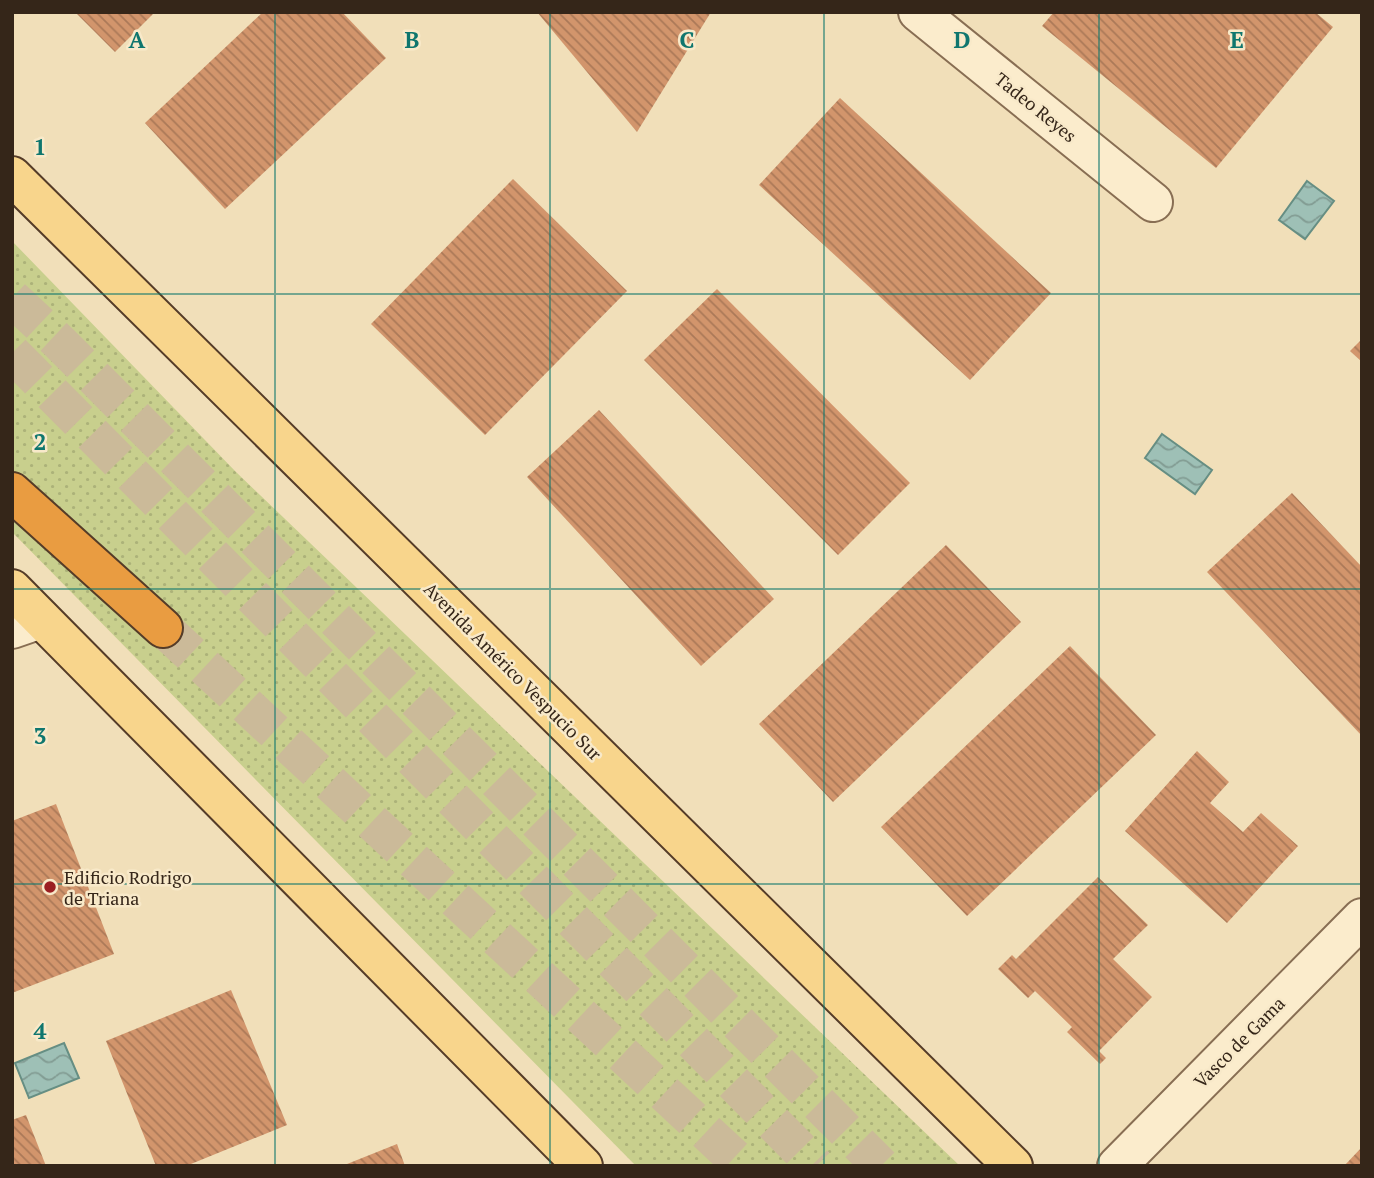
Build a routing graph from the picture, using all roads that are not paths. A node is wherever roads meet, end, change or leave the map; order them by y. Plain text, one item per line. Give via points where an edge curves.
1 (918, 12) edge
2 (12, 176) edge
3 (1153, 202) dead end
4 (12, 492) edge
5 (12, 589) edge
6 (27, 624) edge
7 (163, 628) tunnel mouth
8 (1362, 918) edge
9 (583, 1166) edge
10 (1013, 1166) edge
11 (1116, 1166) edge

1 - 3 street, Tadeo Reyes
2 - 10 main road, Avenida Américo Vespucio Sur
4 - 7 highway
5 - 6 main road
6 - 9 main road
8 - 11 street, Vasco de Gama

